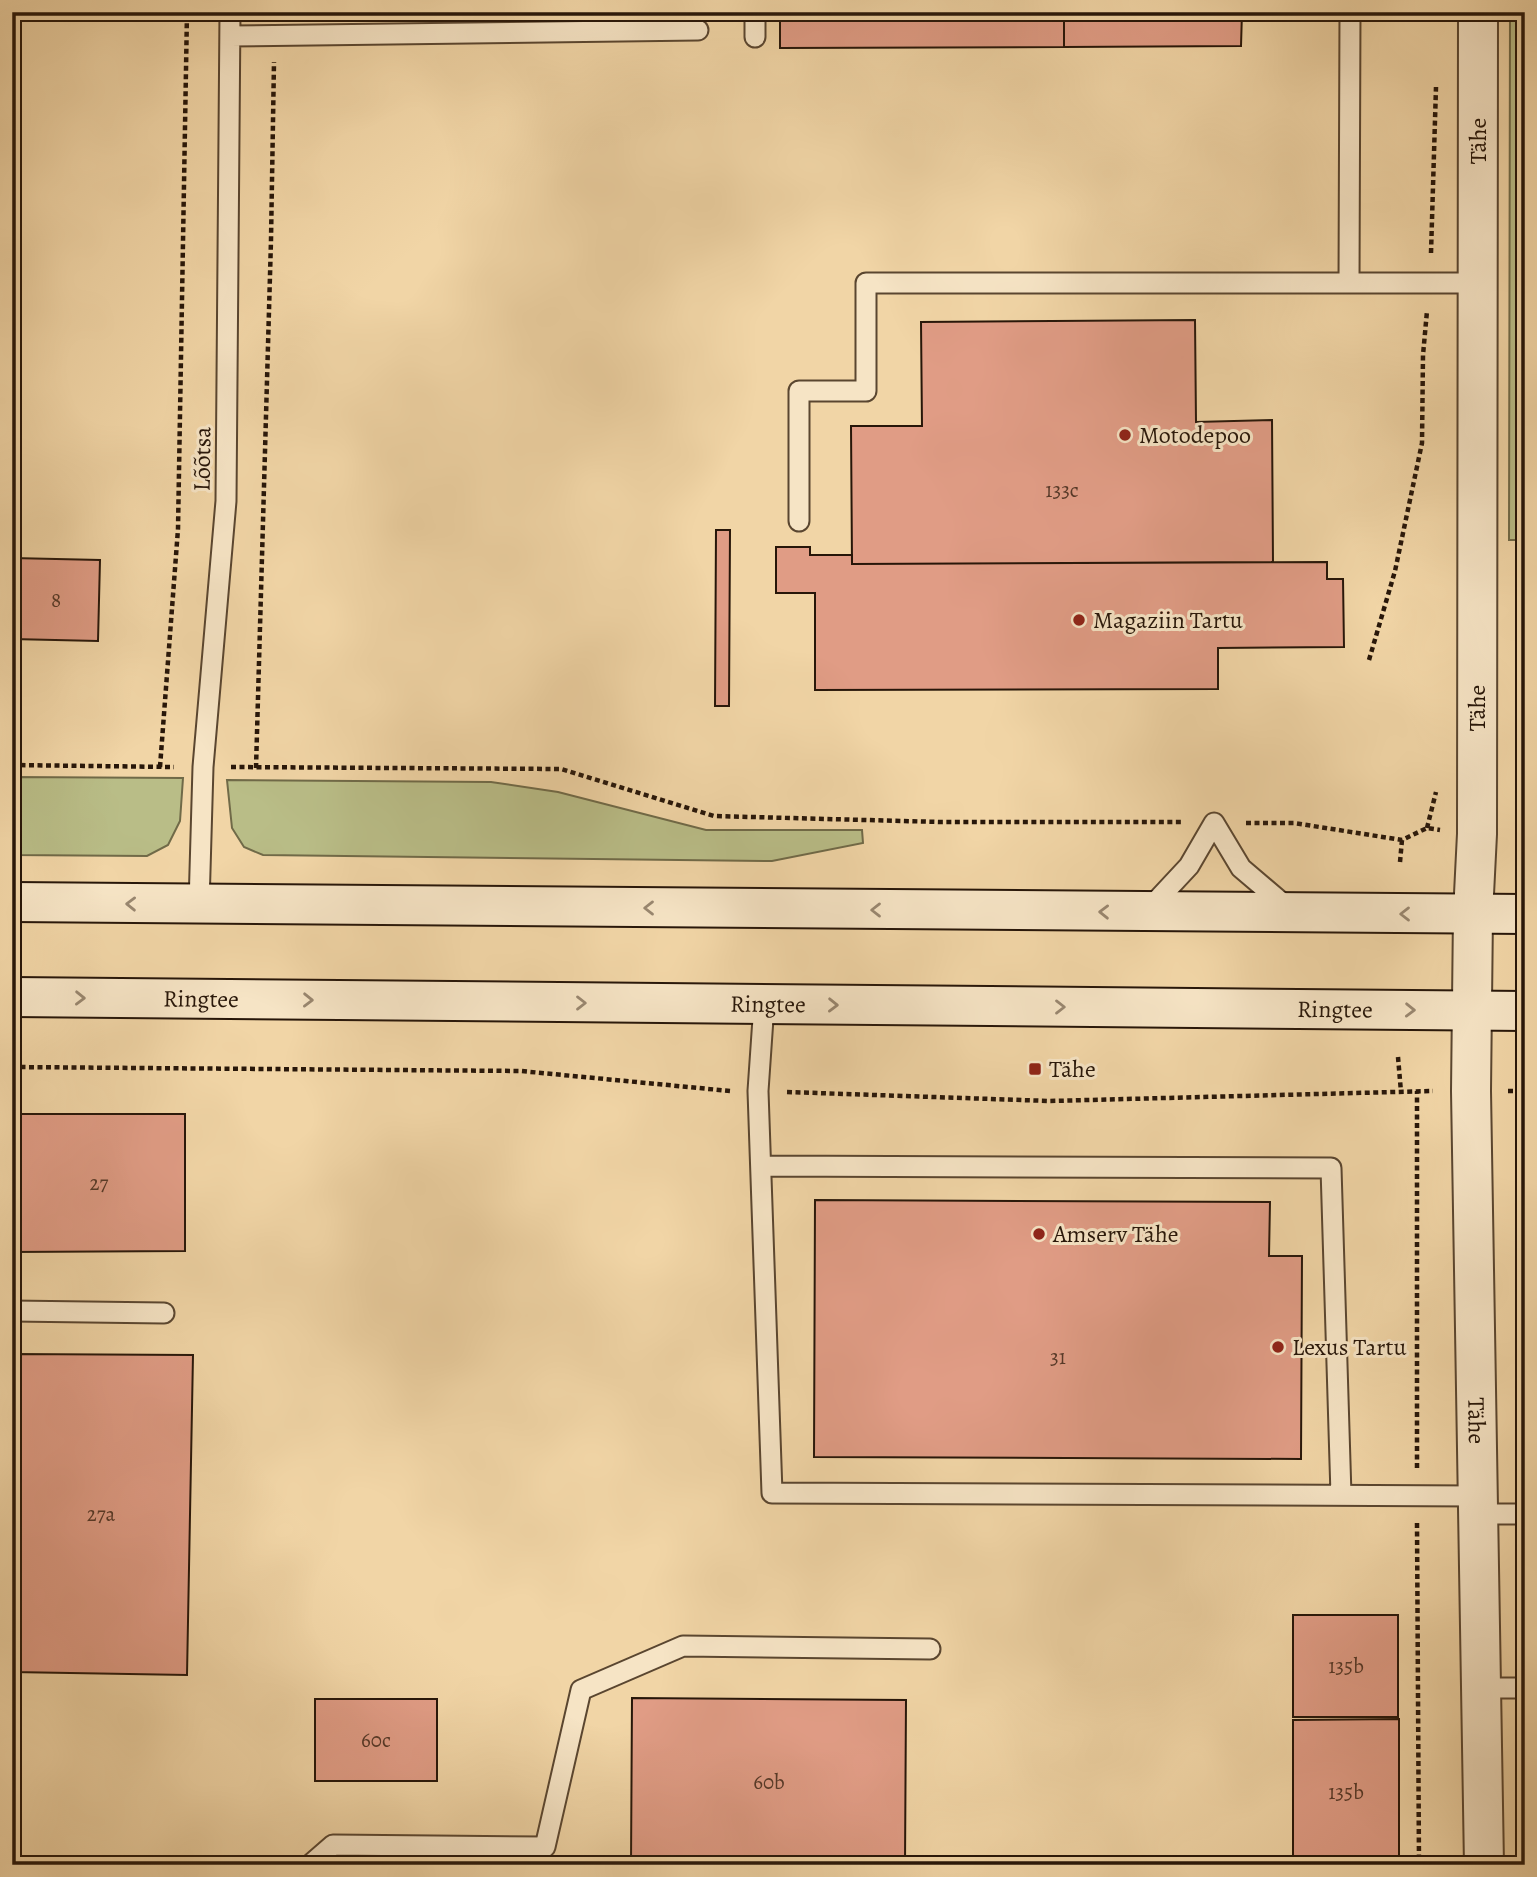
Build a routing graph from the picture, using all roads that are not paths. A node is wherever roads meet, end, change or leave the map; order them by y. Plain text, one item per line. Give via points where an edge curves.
1 (230, 12) edge
2 (755, 12) edge
3 (1350, 12) edge
4 (1478, 12) edge
5 (698, 30) dead end
6 (229, 36) junction
7 (755, 37) dead end
8 (1349, 283) junction
9 (1478, 283) junction
10 (799, 520) dead end
11 (12, 902) edge
12 (199, 905) junction
13 (1145, 912) junction
14 (1294, 914) junction
15 (1473, 914) junction
16 (1525, 914) edge
17 (12, 997) edge
18 (764, 1004) junction
19 (1472, 1011) junction
20 (1525, 1011) edge
21 (761, 1166) junction
22 (12, 1311) edge
23 (164, 1312) dead end
24 (1341, 1495) junction
25 (1478, 1505) junction
26 (1525, 1514) edge
27 (930, 1649) dead end
28 (1482, 1688) junction
29 (1525, 1688) edge
30 (310, 1865) edge
31 (1484, 1865) edge

1 - 6 lane, Lõõtsa
2 - 7 lane
3 - 8 lane
4 - 9 main road, Tähe
5 - 6 lane
6 - 12 lane, Lõõtsa via 226,501 203,767
8 - 9 lane
8 - 10 lane via 866,283 866,391 799,391
9 - 15 main road, Tähe via 1478,834
12 -> 11 main road
13 -> 12 main road
13 - 14 main road
13 - 14 lane via 1188,866 1214,822 1241,868
15 -> 14 main road
15 - 16 main road
15 - 19 main road, Tähe
17 -> 18 main road, Ringtee
18 -> 19 main road, Ringtee
18 - 21 lane via 758,1091
19 - 20 main road, Ringtee
19 - 25 main road, Tähe
21 - 24 lane via 772,1493
21 - 24 lane via 1331,1168
22 - 23 lane
24 - 25 lane
25 - 26 lane
25 - 28 main road, Tähe
27 - 30 lane via 683,1646 581,1690 545,1847 333,1845
28 - 29 lane
28 - 31 main road, Tähe

